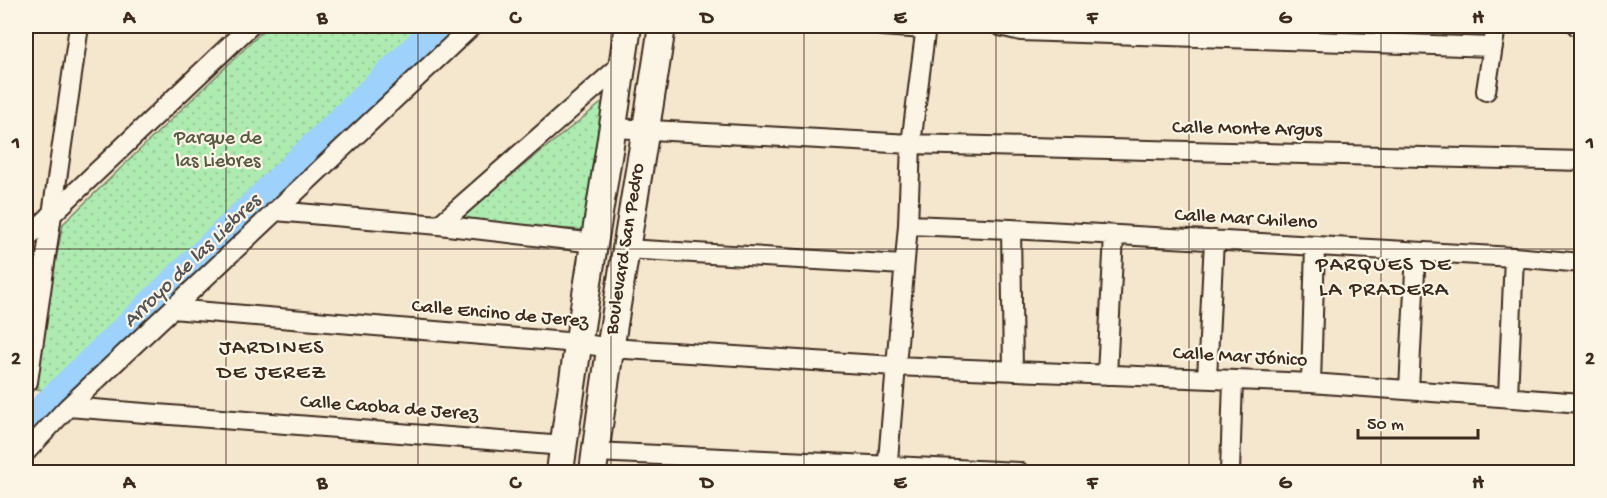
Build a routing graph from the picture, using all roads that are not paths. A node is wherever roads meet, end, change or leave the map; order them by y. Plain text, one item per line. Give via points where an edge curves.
1 (79, 26) edge
2 (250, 26) edge
3 (472, 26) edge
4 (628, 26) edge
5 (662, 26) edge
6 (882, 26) edge
7 (1000, 26) edge
8 (1497, 26) edge
9 (1577, 26) edge
10 (926, 27) edge
11 (1581, 29) edge
12 (1493, 47) junction
13 (622, 64) junction
14 (1486, 91) dead end
15 (614, 128) junction
16 (646, 130) junction
17 (911, 144) junction
18 (1581, 161) edge
19 (275, 211) junction
20 (53, 212) junction
21 (439, 225) junction
22 (908, 225) junction
23 (1011, 229) junction
24 (1114, 235) junction
25 (26, 238) edge
26 (1214, 240) junction
27 (595, 243) junction
28 (1315, 246) junction
29 (625, 249) junction
30 (1416, 252) junction
31 (1514, 257) junction
32 (1581, 263) edge
33 (904, 265) junction
34 (172, 309) junction
35 (578, 343) junction
36 (610, 348) junction
37 (895, 366) junction
38 (1013, 370) junction
39 (1107, 375) junction
40 (1207, 378) junction
41 (1233, 380) junction
42 (28, 382) dead end
43 (1311, 383) junction
44 (1409, 389) junction
45 (1508, 396) junction
46 (1581, 403) edge
47 (68, 407) junction
48 (564, 446) junction
49 (26, 452) edge
50 (594, 462) edge
51 (887, 470) edge
52 (560, 472) edge
53 (1019, 472) edge
54 (1230, 472) edge

1 - 20 street
2 - 20 street
3 - 19 street
4 - 13 street, Boulevard San Pedro
5 - 16 street, Boulevard San Pedro
6 - 10 street
7 - 12 street via 1021,31
8 - 12 street
9 - 11 street
10 - 17 street
12 - 14 street
13 - 15 street, Boulevard San Pedro
13 - 21 street
15 - 16 street, Calle Monte Argus
15 - 27 street, Boulevard San Pedro
16 - 17 street, Calle Monte Argus
16 - 29 street, Boulevard San Pedro
17 - 18 street, Calle Monte Argus
17 - 22 street
19 - 21 street
19 - 34 street
20 - 25 street
20 - 42 street
21 - 27 street
22 - 23 street, Calle Mar Chileno
22 - 33 street
23 - 24 street, Calle Mar Chileno
23 - 38 street
24 - 26 street, Calle Mar Chileno
24 - 39 street
26 - 28 street, Calle Mar Chileno
26 - 40 street
27 - 35 street, Boulevard San Pedro
28 - 30 street, Calle Mar Chileno
28 - 43 street
29 - 33 street
29 - 36 street, Boulevard San Pedro
30 - 31 street, Calle Mar Chileno
30 - 44 street
31 - 32 street, Calle Mar Chileno
31 - 45 street
33 - 37 street
34 - 35 street, Calle Encino de Jerez
34 - 47 street
35 - 36 street, Calle Encino de Jerez
35 - 48 street, Boulevard San Pedro
36 - 37 street, Calle Encino de Jerez
36 - 50 street, Boulevard San Pedro
37 - 38 street, Calle Mar Jónico
37 - 51 street
38 - 39 street, Calle Mar Jónico
39 - 40 street, Calle Mar Jónico
40 - 41 street, Calle Mar Jónico
41 - 43 street, Calle Mar Jónico
41 - 54 street
43 - 44 street, Calle Mar Jónico
44 - 45 street, Calle Mar Jónico
45 - 46 street, Calle Mar Jónico
47 - 48 street, Calle Caoba de Jerez
47 - 49 street
48 - 52 street, Boulevard San Pedro
50 - 51 street
51 - 53 street

